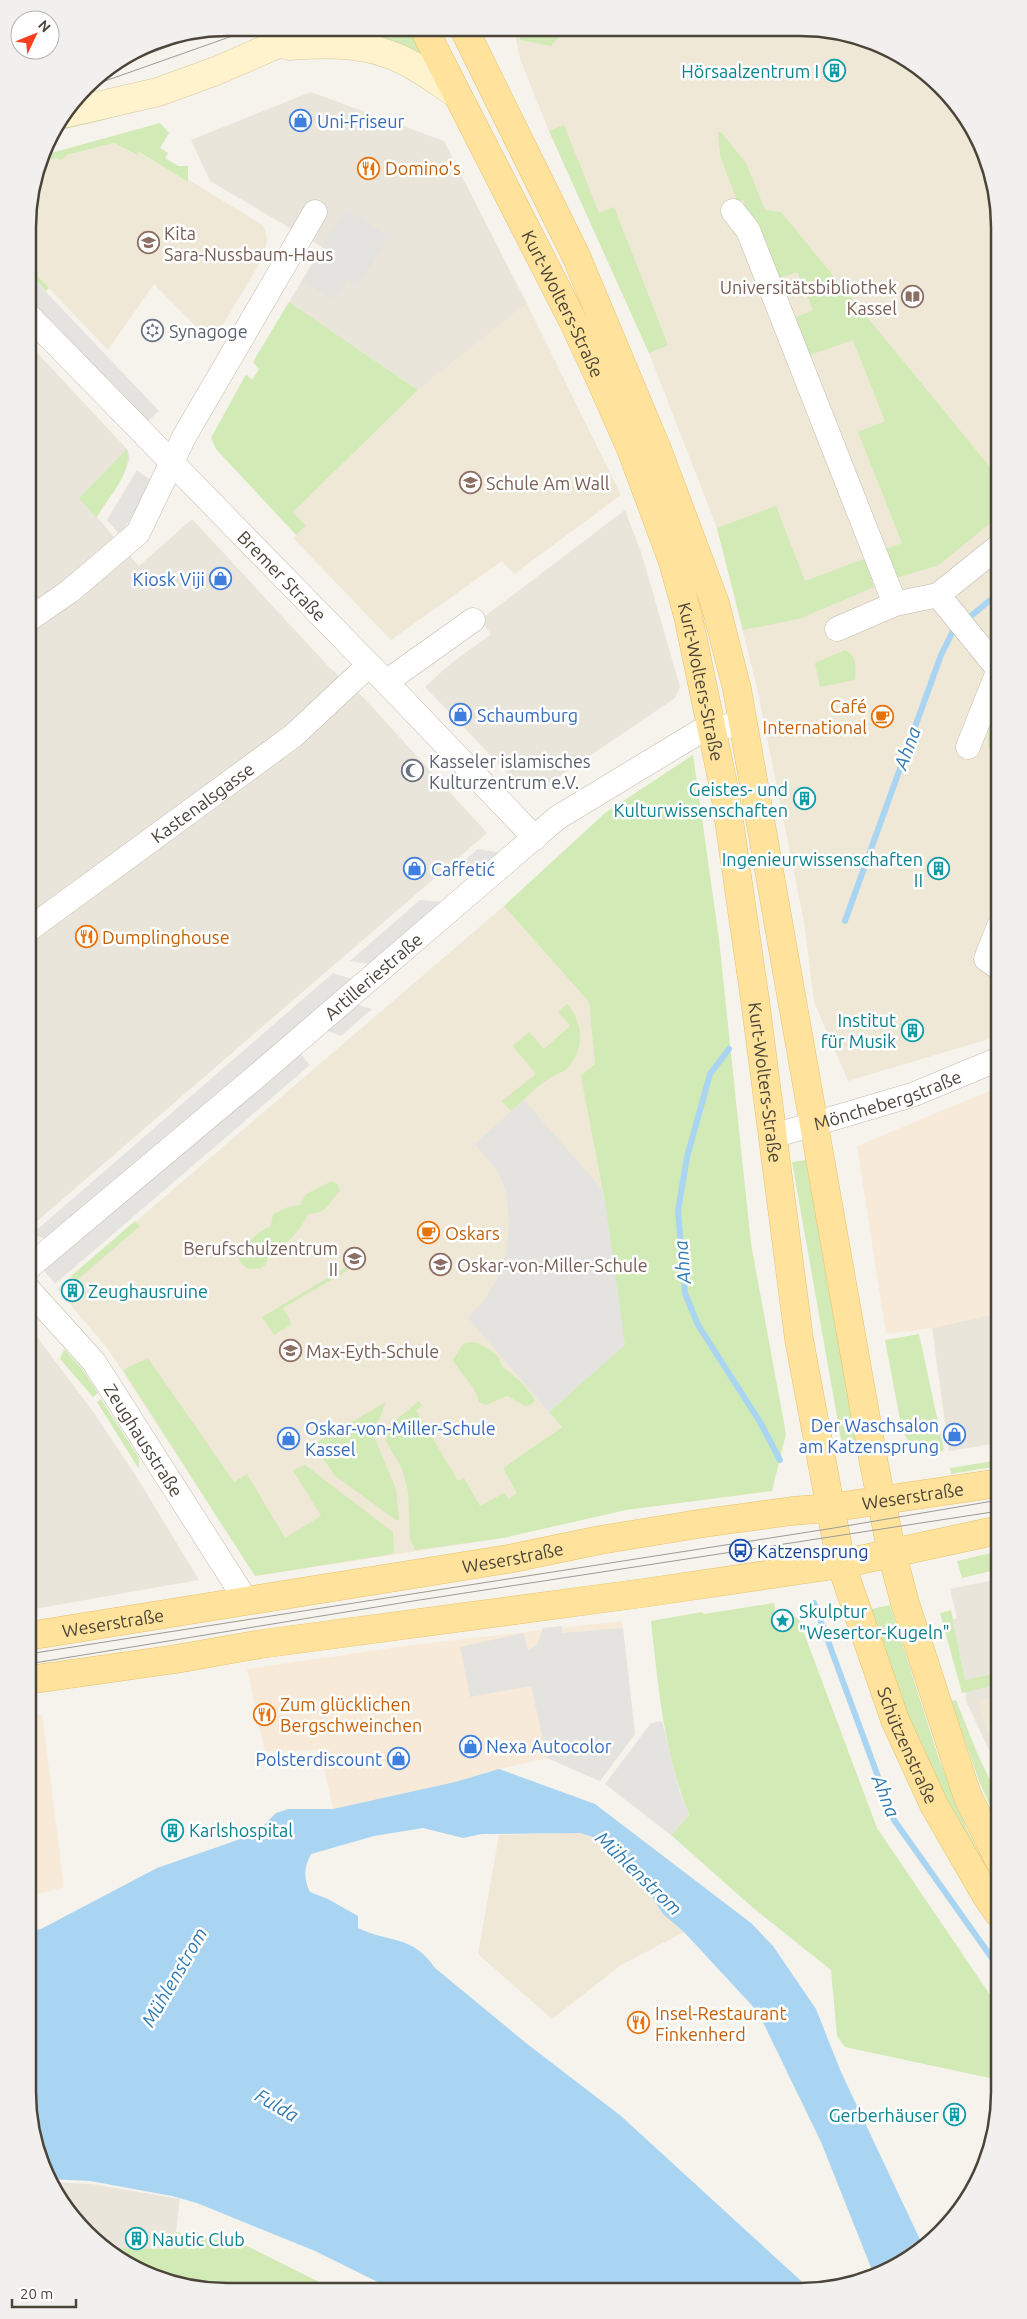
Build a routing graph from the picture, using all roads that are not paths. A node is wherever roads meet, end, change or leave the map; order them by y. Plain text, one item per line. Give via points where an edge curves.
1 (298, 36) edge
2 (427, 36) edge
3 (468, 36) edge
4 (479, 36) edge
5 (277, 46) junction
6 (478, 56) junction
7 (455, 92) junction
8 (75, 112) edge
9 (733, 211) dead end
10 (315, 212) dead end
11 (36, 323) edge
12 (172, 462) junction
13 (991, 552) edge
14 (938, 595) junction
15 (895, 604) junction
16 (36, 614) edge
17 (473, 620) dead end
18 (837, 629) dead end
19 (991, 660) edge
20 (369, 665) junction
21 (386, 682) junction
22 (991, 690) edge
23 (742, 723) junction
24 (713, 729) junction
25 (968, 747) dead end
26 (535, 838) junction
27 (36, 924) edge
28 (991, 946) edge
29 (991, 962) edge
30 (991, 1062) edge
31 (815, 1125) junction
32 (773, 1136) junction
33 (36, 1261) edge
34 (36, 1298) edge
35 (991, 1484) edge
36 (881, 1500) junction
37 (829, 1508) junction
38 (991, 1532) edge
39 (892, 1554) junction
40 (841, 1564) junction
41 (247, 1602) junction
42 (36, 1635) edge
43 (36, 1679) edge
44 (991, 1844) edge
45 (991, 1903) edge

1 - 5 street
2 - 7 main road, Kurt-Wolters-Straße
3 - 6 main road, Kurt-Wolters-Straße
4 - 6 main road
5 - 7 street via 359,46 388,54
5 - 8 street via 158,92
6 - 23 main road, Kurt-Wolters-Straße via 576,256 657,449 714,603 730,656
7 - 24 main road, Kurt-Wolters-Straße via 574,323 631,449 688,616
9 - 15 street via 748,230
10 - 12 street
11 - 12 street, Bremer Straße
12 - 16 street via 138,533 70,591
12 - 20 street, Bremer Straße
13 - 14 street
14 - 15 street
14 - 19 street
15 - 18 street
17 - 21 street
20 - 21 street, Bremer Straße
20 - 27 street, Kastenalsgasse via 293,736
21 - 26 street, Bremer Straße
22 - 25 street
23 - 24 street, Artilleriestraße
23 - 31 main road, Kurt-Wolters-Straße
24 - 26 street, Artilleriestraße via 699,732 557,818
24 - 32 main road, Kurt-Wolters-Straße via 743,910
26 - 33 street, Artilleriestraße
28 - 29 street via 986,959
30 - 31 street, Mönchebergstraße via 912,1095
31 - 32 street, Mönchebergstraße
31 - 36 main road, Kurt-Wolters-Straße
32 - 37 main road, Kurt-Wolters-Straße via 800,1339
34 - 41 street, Zeughausstraße via 94,1362
35 - 36 main road, Weserstraße
36 - 37 main road, Weserstraße
36 - 39 main road, Kurt-Wolters-Straße
37 - 40 main road, Kurt-Wolters-Straße
37 - 41 main road, Weserstraße via 600,1540 508,1559
38 - 39 main road
39 - 40 main road
39 - 44 main road, Schützenstraße via 967,1795
40 - 43 main road via 261,1644
40 - 45 main road, Schützenstraße via 899,1728 934,1805
41 - 42 main road, Weserstraße

